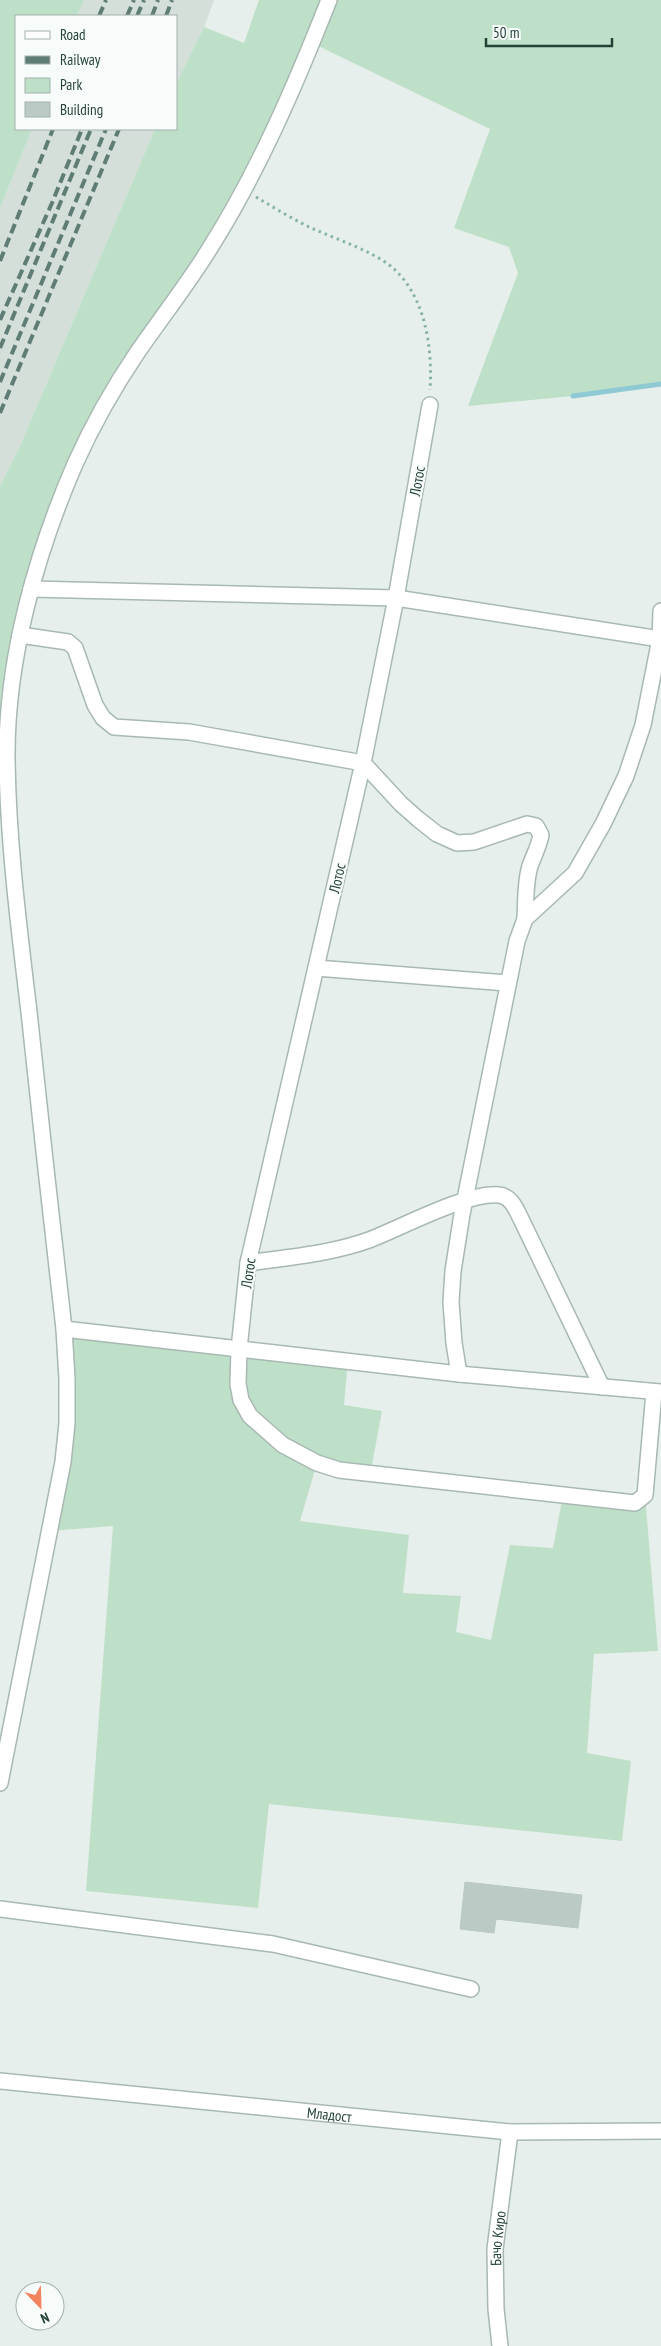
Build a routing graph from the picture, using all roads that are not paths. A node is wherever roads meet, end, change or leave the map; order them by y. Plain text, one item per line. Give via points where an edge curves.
1 (329, 0) edge
2 (430, 405) road end
3 (31, 589) junction
4 (396, 598) junction
5 (661, 611) edge
6 (20, 635) junction
7 (660, 639) edge
8 (363, 763) junction
9 (5, 822) edge
10 (525, 919) junction
11 (316, 968) junction
12 (507, 983) junction
13 (465, 1201) junction
14 (248, 1263) junction
15 (64, 1329) junction
16 (239, 1349) junction
17 (460, 1374) junction
18 (602, 1387) junction
19 (657, 1392) edge
20 (0, 1784) edge
21 (0, 1909) edge
22 (471, 1989) dead end
23 (0, 2081) edge
24 (661, 2131) edge
25 (510, 2132) junction
26 (500, 2346) edge

1 - 3 street via 272,137 244,190 209,250 136,355 85,445 51,524
2 - 4 street, Лотос
3 - 4 street
3 - 6 street
4 - 7 street
4 - 8 street, Лотос
5 - 7 street
6 - 8 street via 68,642 75,648 95,705 114,727 189,732
6 - 9 street via 9,711
7 - 10 street via 643,725 611,808 575,873
8 - 10 street via 418,819 437,834 457,843 474,842 527,824 536,826 541,835 526,884
8 - 11 street, Лотос
9 - 15 street
10 - 12 street
11 - 12 street
11 - 14 street, Лотос
12 - 13 street
13 - 14 street via 334,1251
13 - 17 street via 451,1302
13 - 18 street via 501,1195 512,1202
14 - 16 street, Лотос
15 - 16 street
15 - 20 street via 67,1414 63,1462
16 - 17 street
16 - 19 street, Лотос via 238,1384 241,1400 250,1416 283,1445 317,1463 353,1473 635,1503 645,1495
17 - 18 street
18 - 19 street
21 - 22 street via 273,1944
23 - 25 street, Младост
24 - 25 street, Младост
25 - 26 street, Бачо Киро via 495,2249

